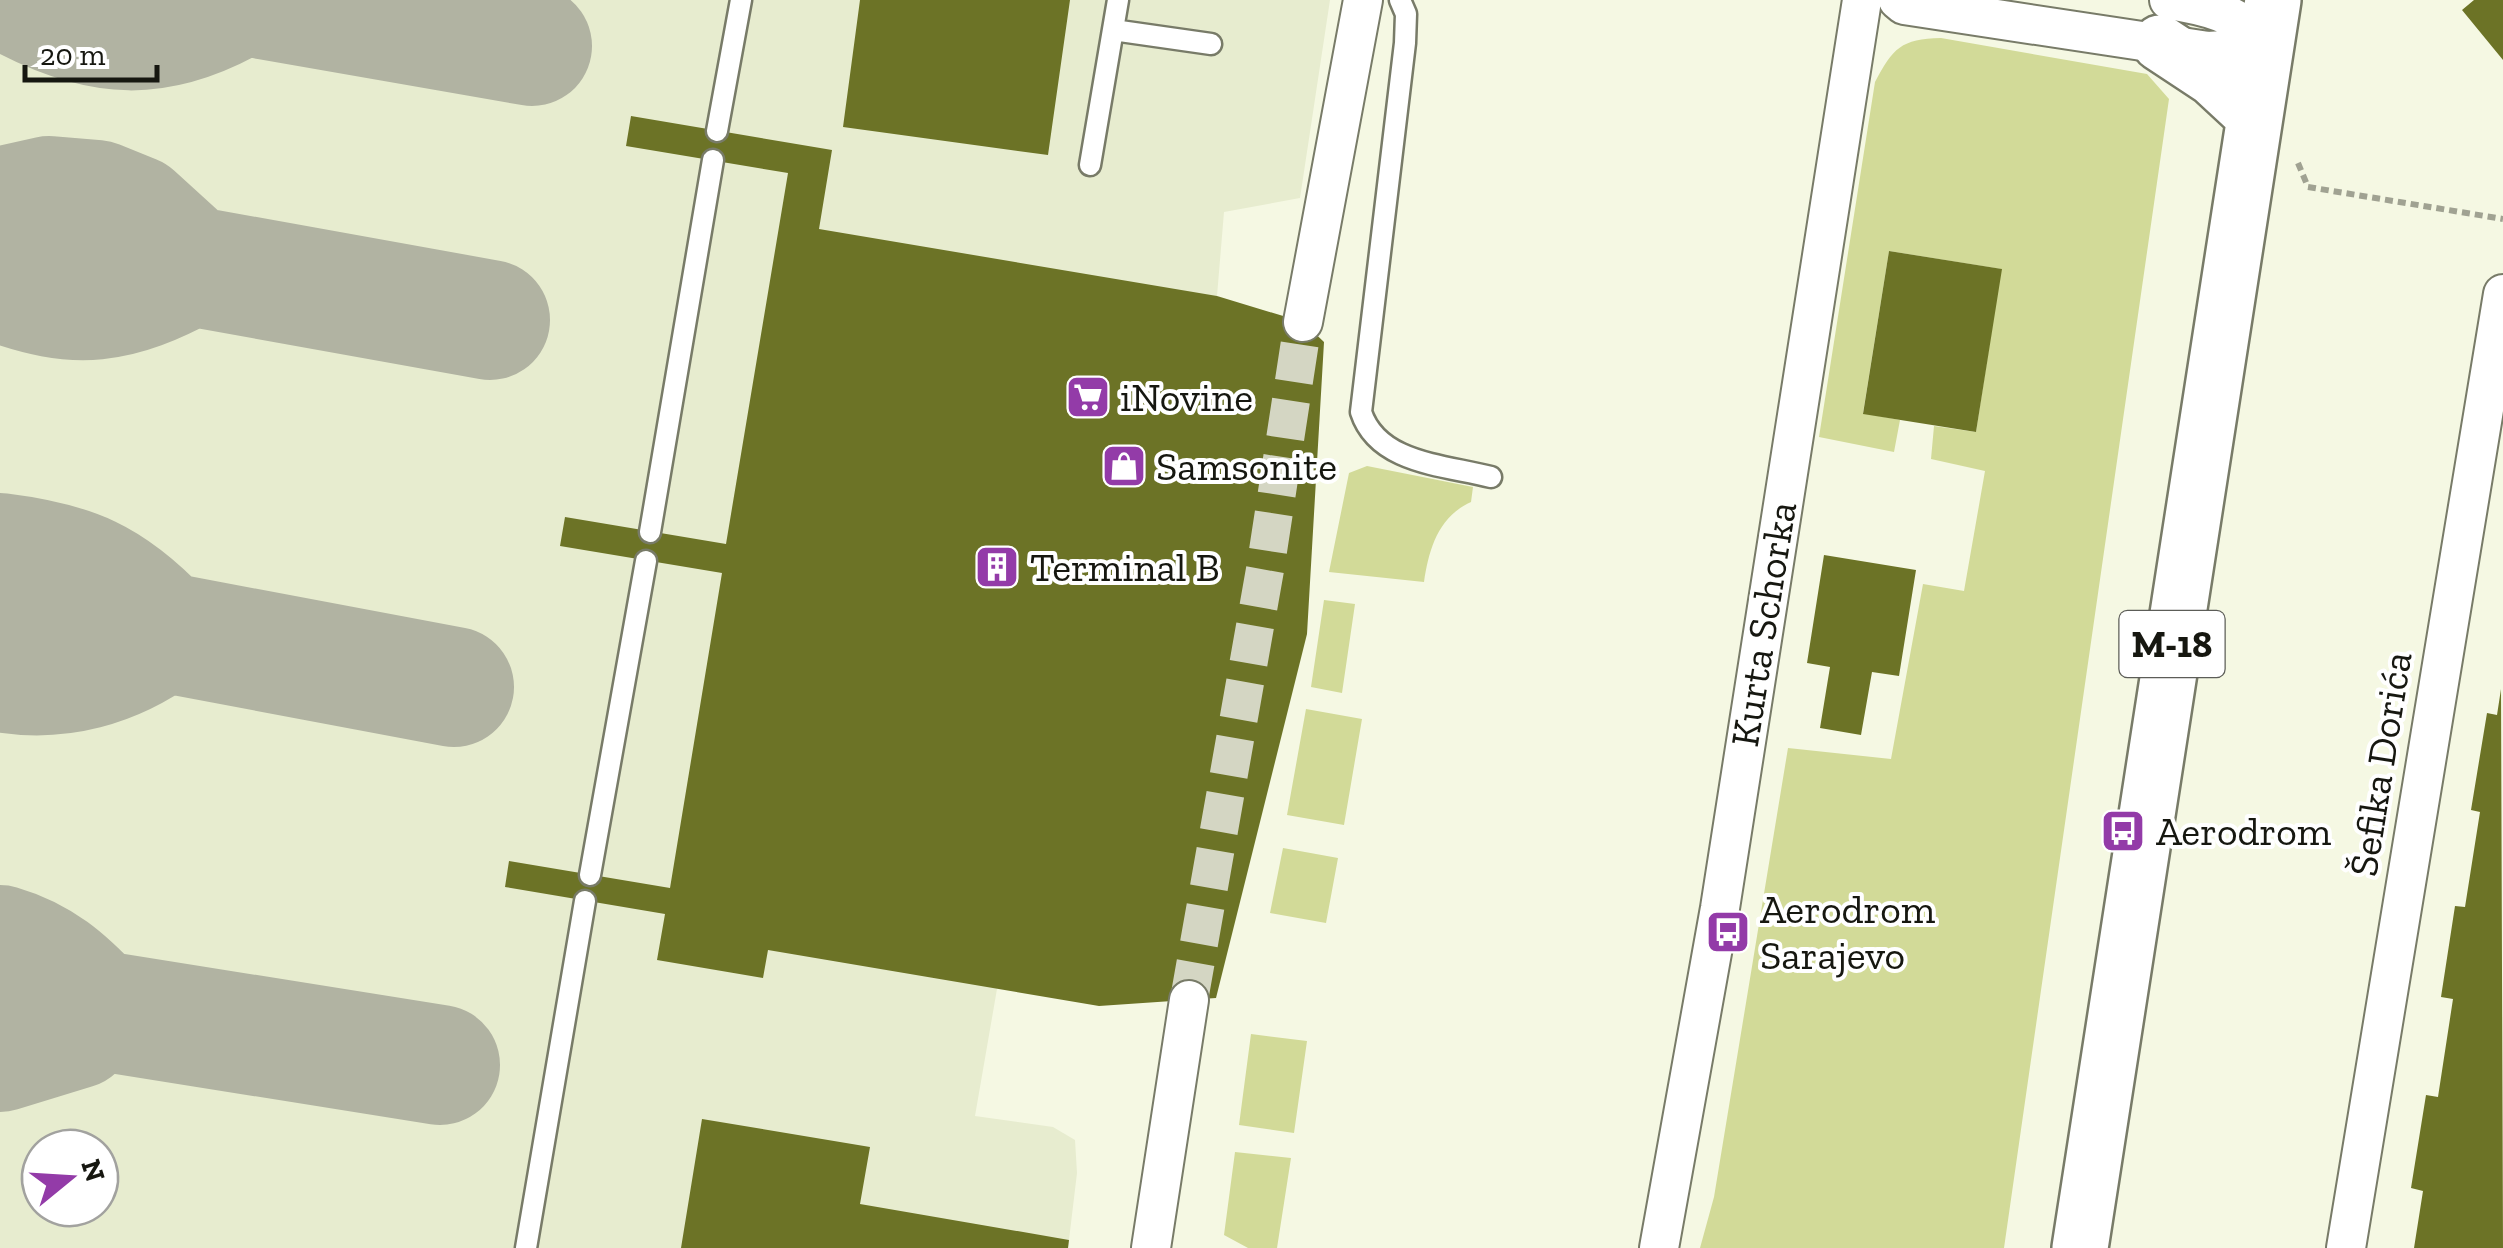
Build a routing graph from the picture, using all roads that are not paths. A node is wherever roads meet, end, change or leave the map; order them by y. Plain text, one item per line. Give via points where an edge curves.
1 (741, 0) edge
2 (1118, 0) edge
3 (1363, 0) edge
4 (1400, 0) edge
5 (1862, 0) edge
6 (1898, 0) edge
7 (2269, 20) edge
8 (2165, 22) edge
9 (1113, 30) junction
10 (1211, 44) dead end
11 (717, 130) dead end
12 (2250, 136) junction
13 (713, 160) dead end
14 (1090, 166) dead end
15 (2503, 294) edge
16 (1303, 322) tunnel mouth
17 (1491, 477) dead end
18 (650, 532) dead end
19 (646, 560) dead end
20 (590, 875) dead end
21 (585, 901) dead end
22 (1189, 1000) tunnel mouth
23 (526, 1248) edge
24 (1151, 1248) edge
25 (1660, 1248) edge
26 (2080, 1248) edge
27 (2346, 1248) edge

1 - 11 lane
2 - 9 lane
3 - 16 street
4 - 17 lane via 1406,44 1361,412 1374,438 1393,452
5 - 25 street, Kurta Schorka
6 - 8 street
7 - 8 street via 2210,7
7 - 12 main road, M-18
8 - 12 main road via 2213,78
9 - 10 lane
9 - 14 lane
12 - 26 main road, M-18
13 - 18 lane
15 - 27 street, Šefika Dorića
19 - 20 lane
21 - 23 lane
22 - 24 street

